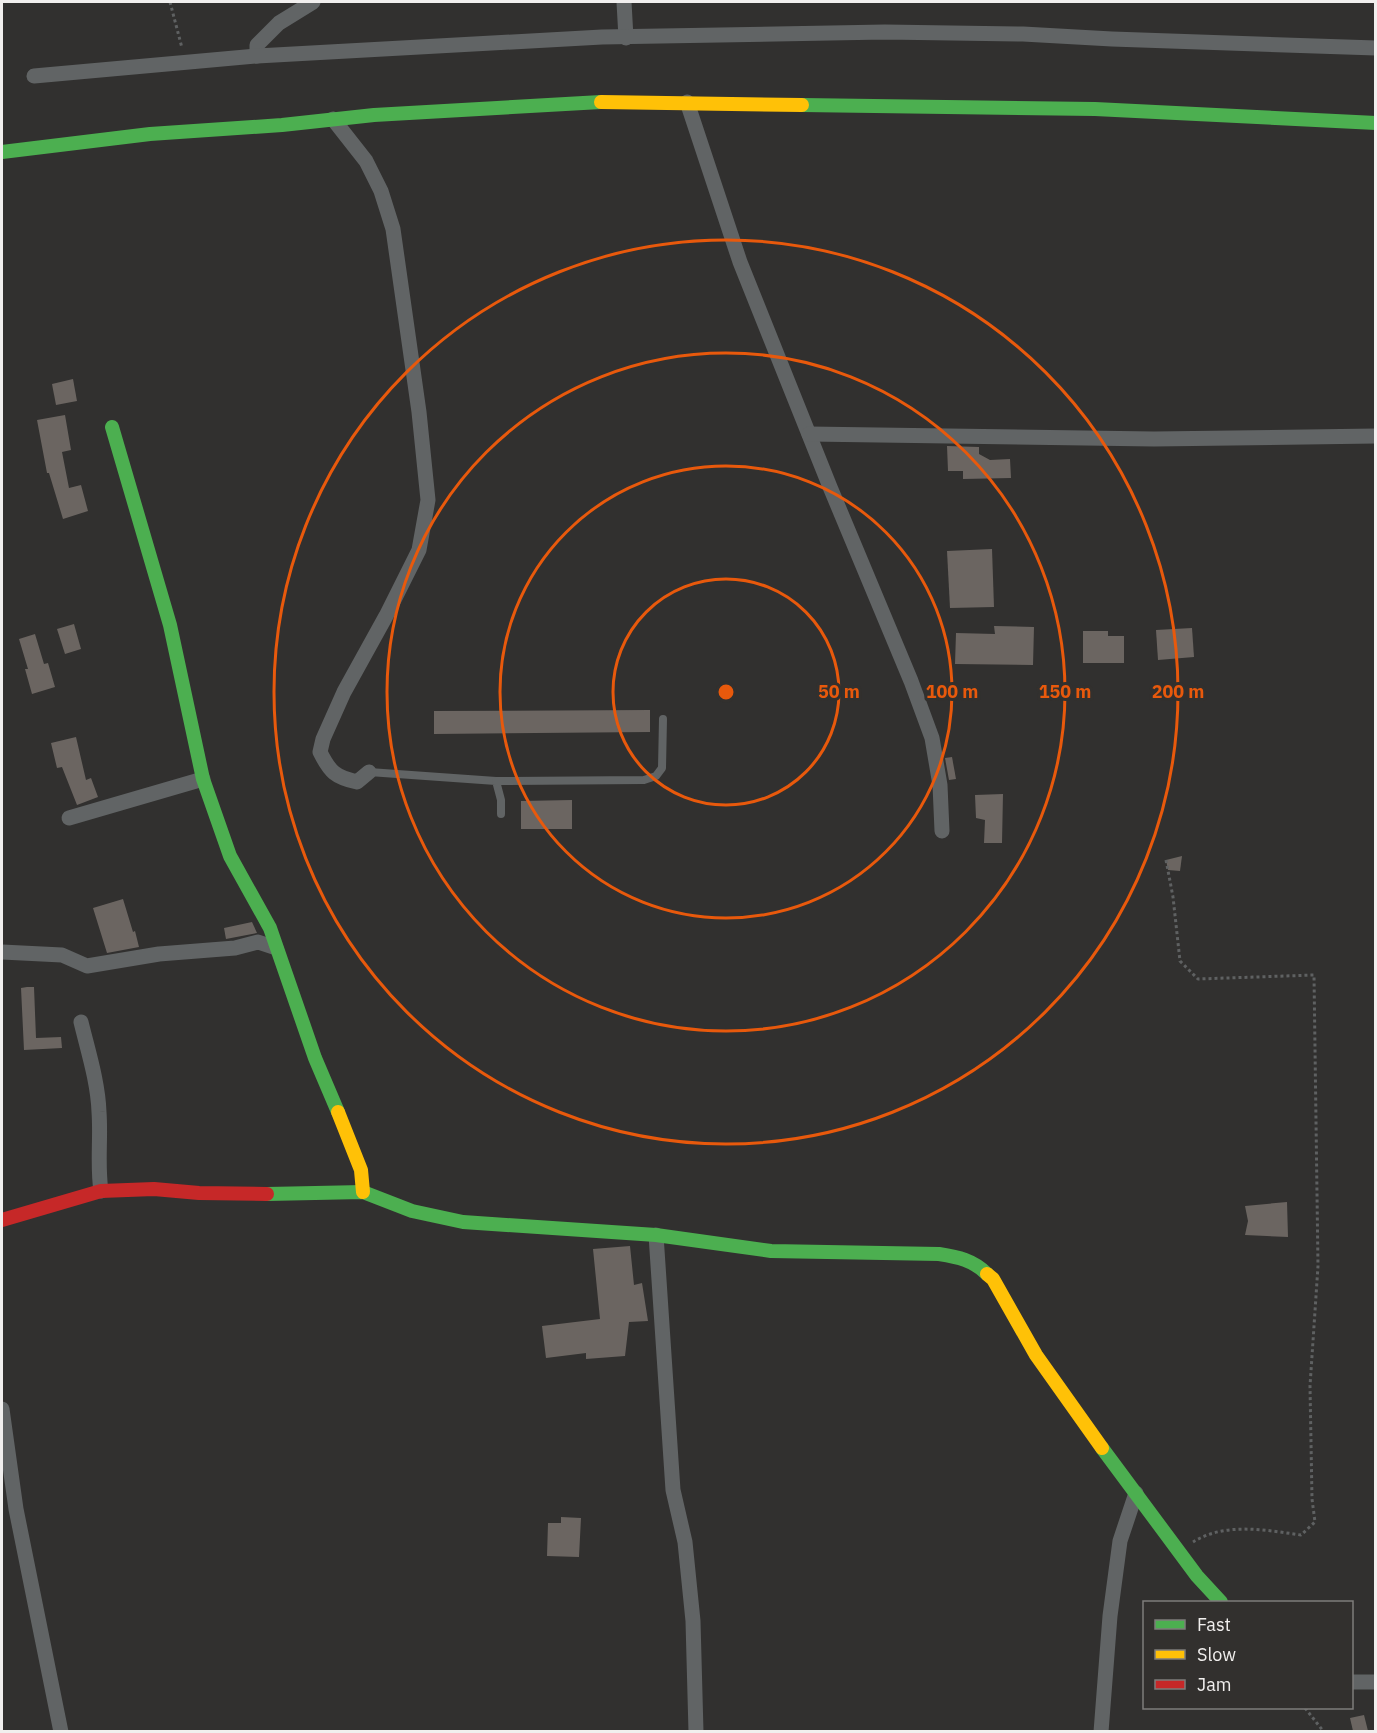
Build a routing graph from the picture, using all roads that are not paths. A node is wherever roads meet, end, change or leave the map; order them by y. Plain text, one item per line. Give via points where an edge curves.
1 (313, 2) edge
2 (624, 2) edge
3 (626, 38) junction
4 (1376, 48) edge
5 (257, 56) junction
6 (34, 76) dead end
7 (687, 102) junction
8 (333, 119) junction
9 (1376, 123) edge
10 (2, 152) edge
11 (112, 427) dead end
12 (809, 434) junction
13 (1376, 436) edge
14 (663, 719) dead end
15 (369, 772) joint
16 (203, 779) junction
17 (496, 781) junction
18 (501, 814) dead end
19 (69, 818) dead end
20 (942, 831) dead end
21 (276, 948) junction
22 (2, 952) edge
23 (81, 1022) dead end
24 (101, 1191) junction
25 (363, 1192) junction
26 (2, 1220) edge
27 (656, 1235) junction
28 (2, 1409) edge
29 (1136, 1493) junction
30 (1220, 1601) edge
31 (1353, 1682) edge
32 (1376, 1682) edge
33 (61, 1731) edge
34 (696, 1731) edge
35 (1101, 1731) edge

1 - 5 street via 279,23 257,45
2 - 3 street
3 - 4 street via 885,32
3 - 5 street
5 - 6 street
7 - 8 street via 491,107
7 - 9 street via 1095,109
7 - 12 street via 740,262
8 - 10 street via 150,134
8 - 15 street via 366,161 393,229 428,501 419,550 344,693 320,752 342,778 357,782
11 - 16 street via 170,625
12 - 13 street via 1154,439
12 - 20 street via 932,738
14 - 17 lane via 662,768 656,776 644,780
15 - 17 lane
16 - 19 street
16 - 21 street via 230,856 270,928
17 - 18 lane
21 - 22 street via 258,942 87,966 62,955
21 - 25 street via 315,1058 355,1153
23 - 24 street via 99,1112
24 - 25 street
24 - 26 street
25 - 27 street via 412,1211 463,1222
27 - 29 street via 771,1251 939,1254 977,1263 1002,1293 1059,1389
27 - 34 street via 673,1490 686,1542 693,1621
28 - 33 street via 16,1509
29 - 30 street
29 - 35 street via 1120,1541
31 - 32 street

